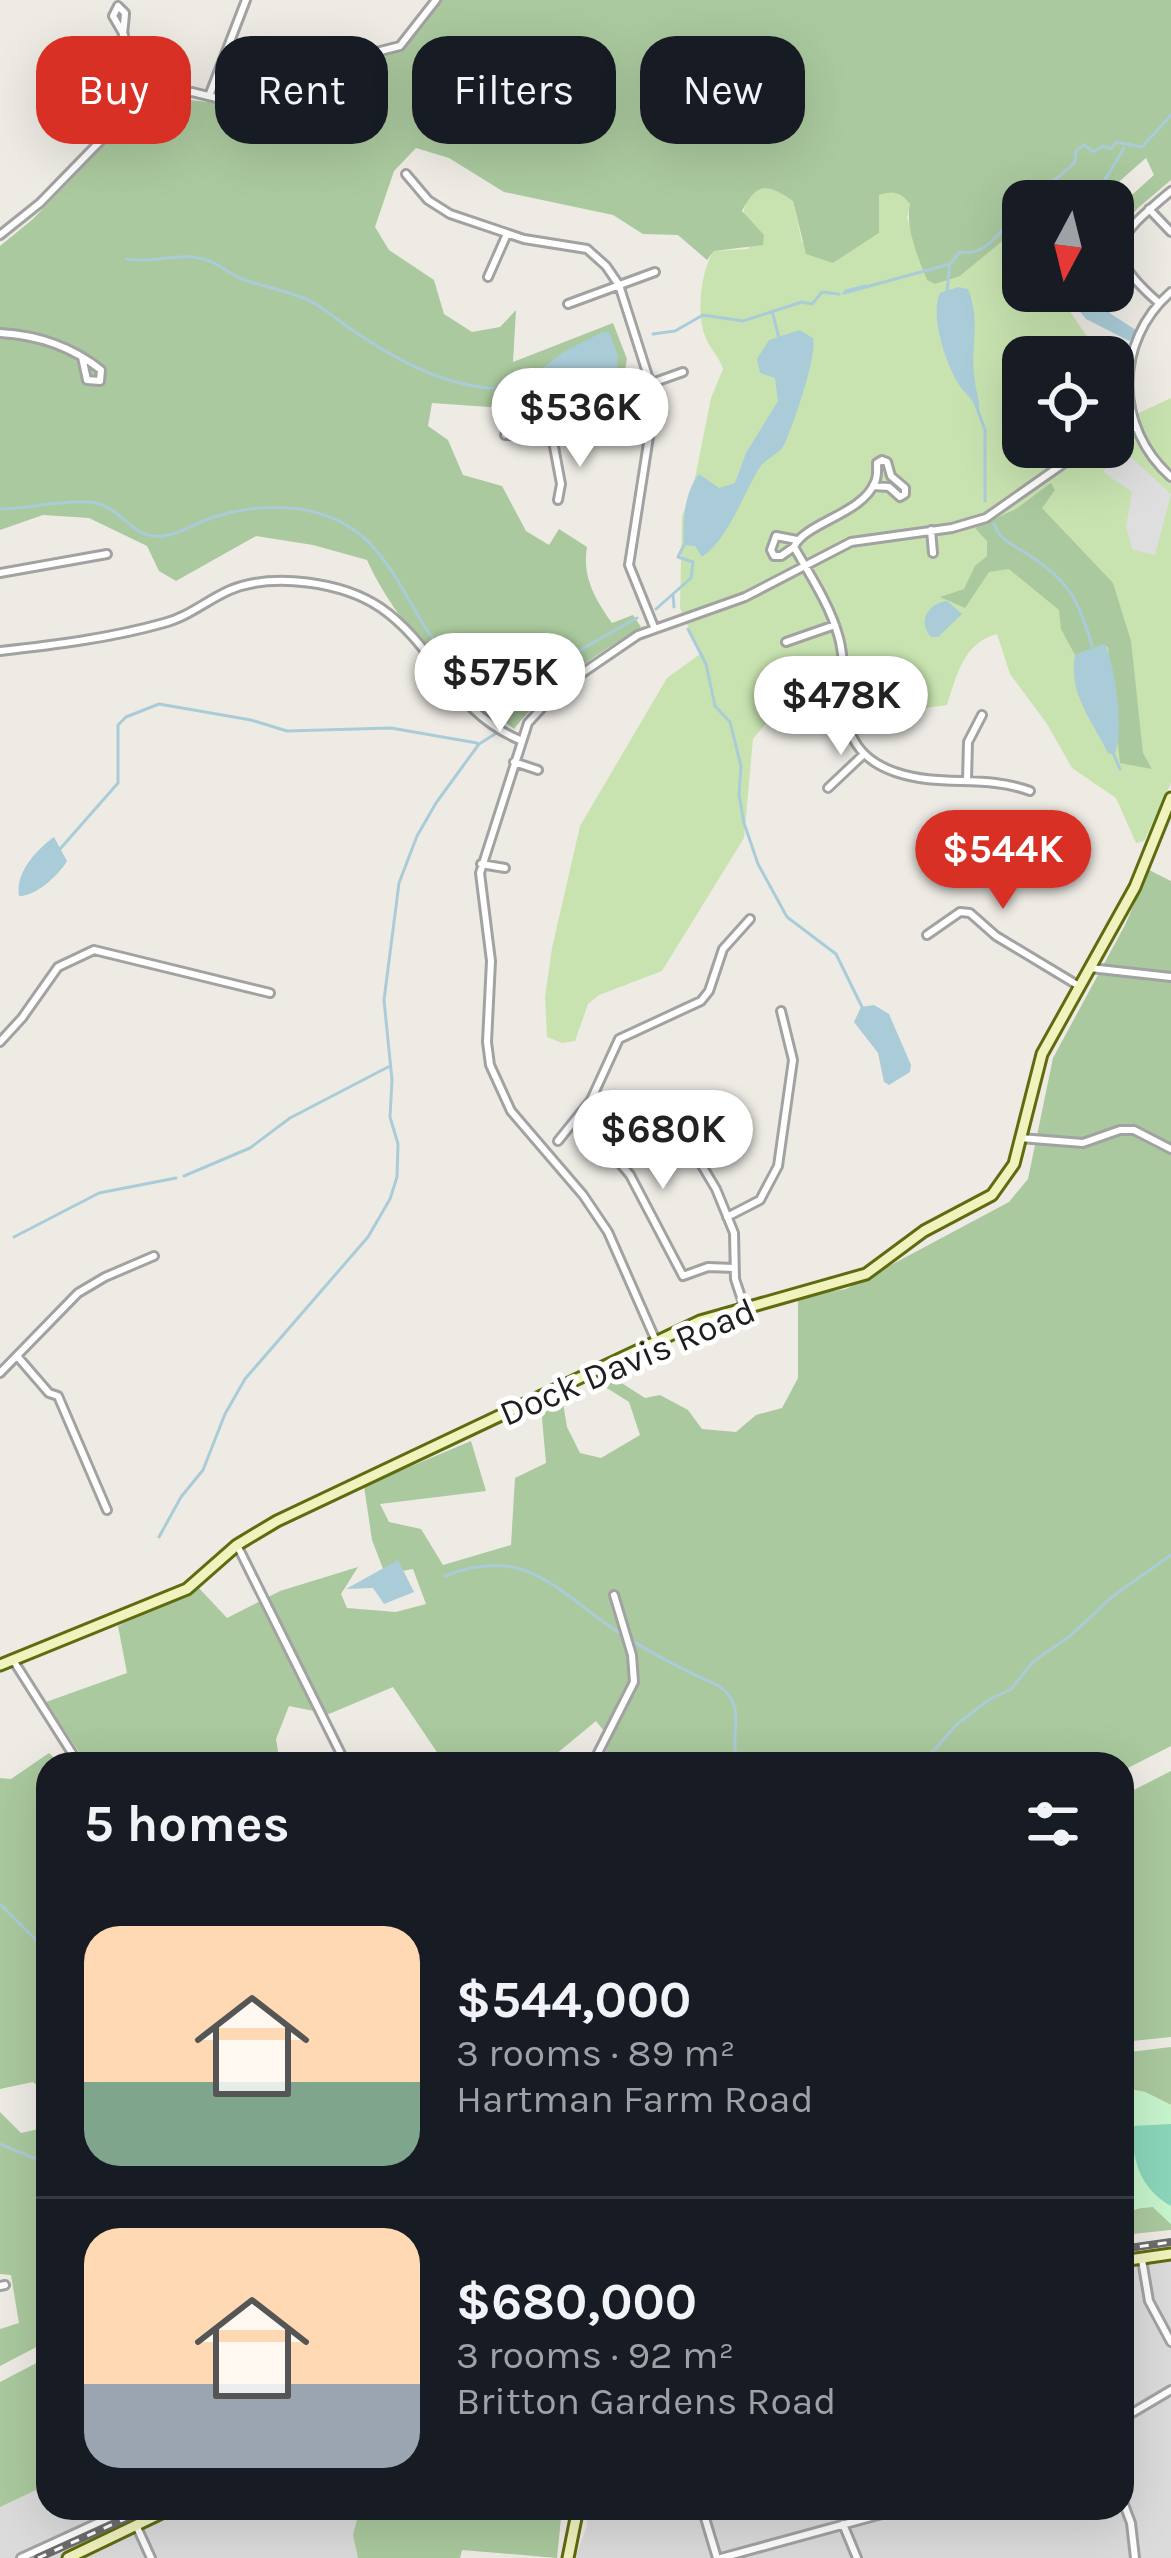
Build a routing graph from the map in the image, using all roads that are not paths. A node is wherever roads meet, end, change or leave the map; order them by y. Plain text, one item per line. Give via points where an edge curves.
1 (246, 0) edge
2 (436, 0) edge
3 (191, 92) edge
4 (209, 96) junction
5 (97, 144) edge
6 (406, 174) dead end
7 (1171, 191) edge
8 (1149, 209) junction
9 (1171, 232) edge
10 (507, 234) junction
11 (0, 235) edge
12 (655, 272) dead end
13 (488, 277) dead end
14 (619, 285) junction
15 (1171, 292) edge
16 (1159, 303) junction
17 (568, 304) dead end
18 (0, 333) edge
19 (1134, 347) edge
20 (82, 357) dead end
21 (683, 372) dead end
22 (652, 383) junction
23 (654, 422) junction
24 (1134, 428) edge
25 (505, 435) dead end
26 (552, 436) junction
27 (1058, 468) edge
28 (1171, 477) edge
29 (873, 485) junction
30 (558, 500) dead end
31 (931, 530) junction
32 (933, 553) dead end
33 (107, 554) dead end
34 (804, 565) junction
35 (0, 573) edge
36 (835, 626) junction
37 (654, 627) junction
38 (786, 642) dead end
39 (0, 651) edge
40 (982, 715) dead end
41 (520, 740) junction
42 (864, 754) junction
43 (514, 762) junction
44 (538, 770) dead end
45 (967, 780) junction
46 (828, 788) dead end
47 (1030, 791) dead end
48 (1171, 798) edge
49 (482, 865) junction
50 (505, 868) dead end
51 (750, 920) dead end
52 (927, 935) dead end
53 (1090, 968) junction
54 (1171, 977) edge
55 (1079, 986) junction
56 (270, 992) dead end
57 (781, 1011) dead end
58 (0, 1042) edge
59 (580, 1116) junction
60 (1020, 1138) junction
61 (558, 1141) dead end
62 (1171, 1149) edge
63 (620, 1159) junction
64 (727, 1217) junction
65 (154, 1256) dead end
66 (734, 1268) junction
67 (744, 1306) junction
68 (656, 1341) junction
69 (17, 1356) junction
70 (0, 1372) edge
71 (106, 1510) dead end
72 (237, 1545) junction
73 (614, 1595) dead end
74 (13, 1660) junction
75 (0, 1665) edge
76 (71, 1752) edge
77 (340, 1752) edge
78 (599, 1752) edge
79 (1171, 2254) edge
80 (1134, 2260) edge
81 (1142, 2260) junction
82 (1171, 2342) edge
83 (1171, 2390) edge
84 (1134, 2412) edge
85 (107, 2520) edge
86 (138, 2520) edge
87 (146, 2520) edge
88 (576, 2520) edge
89 (706, 2520) edge
90 (854, 2520) edge
91 (1130, 2520) edge
92 (139, 2523) junction
93 (843, 2524) junction
94 (21, 2558) edge
95 (68, 2558) edge
96 (151, 2558) edge
97 (568, 2558) edge
98 (719, 2558) edge
99 (857, 2558) edge
100 (1135, 2558) edge

1 - 4 street
2 - 4 street via 400,46 349,59 289,94 254,102
3 - 4 street
5 - 11 street
6 - 10 street via 442,211
7 - 8 street
8 - 9 street
8 - 16 street via 1130,225 1121,254 1133,281
10 - 13 street
10 - 14 street via 586,249
12 - 14 street
14 - 17 street
14 - 22 street
15 - 16 street
16 - 19 street
18 - 20 street
21 - 22 street
22 - 23 street
23 - 26 street via 608,416
23 - 37 street via 629,565
24 - 28 street
25 - 26 street
26 - 30 street
27 - 31 street via 997,513
29 - 29 street via 900,497 904,494 882,460
29 - 34 street via 795,544
31 - 32 street
31 - 34 street via 850,542
33 - 35 street
34 - 36 street
34 - 37 street via 745,597
36 - 38 street
36 - 42 street via 845,716
37 - 41 street via 548,698
39 - 41 street via 170,622 245,585 335,588 395,619 476,716
40 - 45 street via 966,751
41 - 43 street
42 - 45 street via 918,778
42 - 46 street
43 - 44 street
43 - 49 street
45 - 47 street
48 - 53 street, Dock Davis Road
49 - 50 street
49 - 68 street via 494,1078 608,1232
51 - 59 street via 723,949 701,1001 619,1039
52 - 55 street via 970,913
53 - 54 street
53 - 55 street, Dock Davis Road
55 - 60 street, Dock Davis Road via 1037,1067
56 - 58 street via 94,950 58,967
57 - 64 street via 793,1060 778,1166 760,1200
59 - 61 street
59 - 63 street
60 - 62 street via 1083,1143 1134,1130
60 - 67 street, Dock Davis Road via 998,1190 874,1270
63 - 64 street via 676,1121
63 - 66 street via 683,1276
64 - 66 street
65 - 69 street via 78,1293
66 - 67 street
67 - 68 street, Dock Davis Road
68 - 72 street, Dock Davis Road
69 - 70 street
69 - 71 street via 58,1396
72 - 74 street, Dock Davis Road via 172,1597
72 - 77 street
73 - 78 street via 634,1682
74 - 75 street, Dock Davis Road
74 - 76 street
79 - 81 street
80 - 81 street
81 - 82 street via 1149,2301
83 - 84 street
85 - 94 street
86 - 92 street
87 - 92 street
88 - 97 street
89 - 98 street
90 - 93 street
91 - 100 street
92 - 95 street
92 - 96 street
93 - 98 street
93 - 99 street

